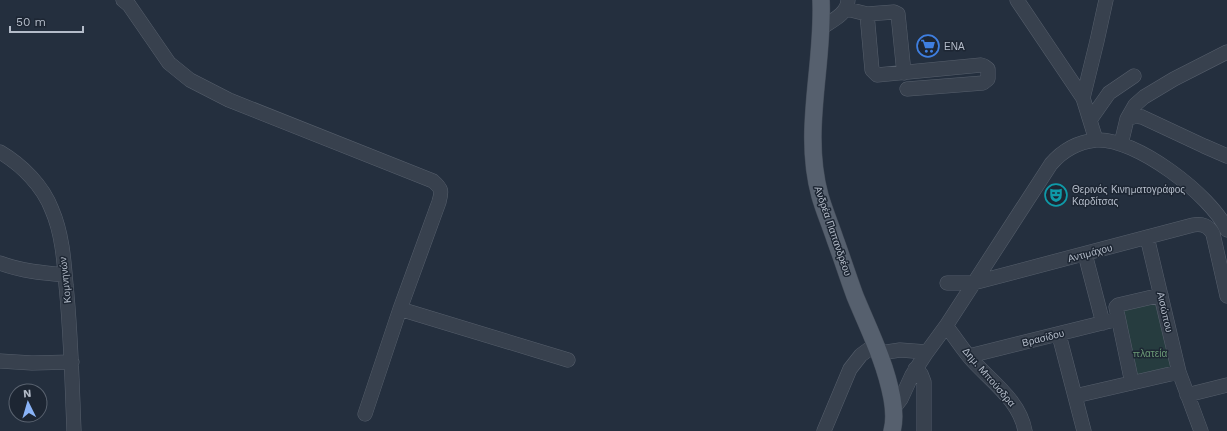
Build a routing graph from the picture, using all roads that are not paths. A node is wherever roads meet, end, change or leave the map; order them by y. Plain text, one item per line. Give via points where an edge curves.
1 (821, 0) edge
2 (1017, 0) edge
3 (1106, 0) edge
4 (126, 2) edge
5 (848, 4) edge
6 (867, 14) junction
7 (821, 28) junction
8 (1227, 52) edge
9 (904, 73) junction
10 (1134, 76) dead end
11 (907, 89) dead end
12 (1082, 98) junction
13 (1127, 119) junction
14 (1090, 120) junction
15 (1096, 140) junction
16 (1121, 144) junction
17 (0, 152) edge
18 (1227, 156) edge
19 (1210, 206) junction
20 (1207, 226) junction
21 (1227, 230) edge
22 (1147, 237) junction
23 (1085, 254) junction
24 (0, 263) edge
25 (65, 275) junction
26 (948, 283) dead end
27 (973, 283) junction
28 (1161, 295) junction
29 (1227, 296) edge
30 (400, 309) junction
31 (1118, 319) junction
32 (1103, 323) junction
33 (946, 326) junction
34 (1059, 335) junction
35 (878, 348) junction
36 (927, 352) junction
37 (969, 356) junction
38 (568, 360) dead end
39 (0, 361) edge
40 (72, 362) junction
41 (916, 369) junction
42 (1179, 372) junction
43 (1132, 383) junction
44 (1227, 385) edge
45 (1187, 395) junction
46 (1075, 396) junction
47 (894, 408) junction
48 (365, 414) dead end
49 (74, 431) edge
50 (824, 431) edge
51 (892, 431) edge
52 (924, 431) edge
53 (1025, 431) edge
54 (1084, 431) edge
55 (1200, 431) edge

1 - 7 main road, Ανδρέα Παπανδρέου
2 - 12 street
3 - 12 street
4 - 30 street via 169,63 190,80 229,100 433,181 439,186 442,193
5 - 6 street
5 - 7 street via 844,12
6 - 9 street via 873,72 877,75
6 - 9 street via 898,14
7 - 35 main road, Ανδρέα Παπανδρέου via 813,113 816,178 856,296
8 - 13 street via 1144,97 1135,105
9 - 11 street via 981,65 988,69 988,79 983,83
10 - 14 street via 1109,93
12 - 14 street
13 - 16 street
13 - 18 street via 1142,117
14 - 15 street
15 - 16 street
15 - 27 street via 1071,147 1051,164
16 - 19 street via 1169,170
17 - 25 street, Κομνηνών via 26,172 47,199 60,234
19 - 20 street
19 - 21 street
20 - 22 street, Αντιμάχου via 1196,224
20 - 29 street via 1214,237
22 - 23 street, Αντιμάχου
22 - 28 street, Αισώπου
23 - 27 street, Αντιμάχου
23 - 32 street
24 - 25 street via 33,272
25 - 40 street, Κομνηνών
26 - 27 street, Αντιμάχου
27 - 33 street
28 - 31 street via 1116,306
28 - 42 street, Αισώπου
30 - 38 street
30 - 48 street
31 - 32 street, Βρασίδου
31 - 43 street
32 - 34 street, Βρασίδου
33 - 36 street
33 - 37 street, Δημ. Μπούσδρα
34 - 37 street, Βρασίδου
34 - 46 street
35 - 36 street
35 - 47 main road, Ανδρέα Παπανδρέου
35 - 50 street via 861,355 850,369
36 - 41 street
37 - 53 street, Δημ. Μπούσδρα via 1012,402 1020,414
39 - 40 street
40 - 49 street, Κομνηνών
41 - 47 street
41 - 52 street via 922,374 924,382
42 - 43 street
42 - 45 street, Αισώπου
43 - 46 street
44 - 45 street
45 - 55 street, Αισώπου
46 - 54 street
47 - 51 main road, Ανδρέα Παπανδρέου

